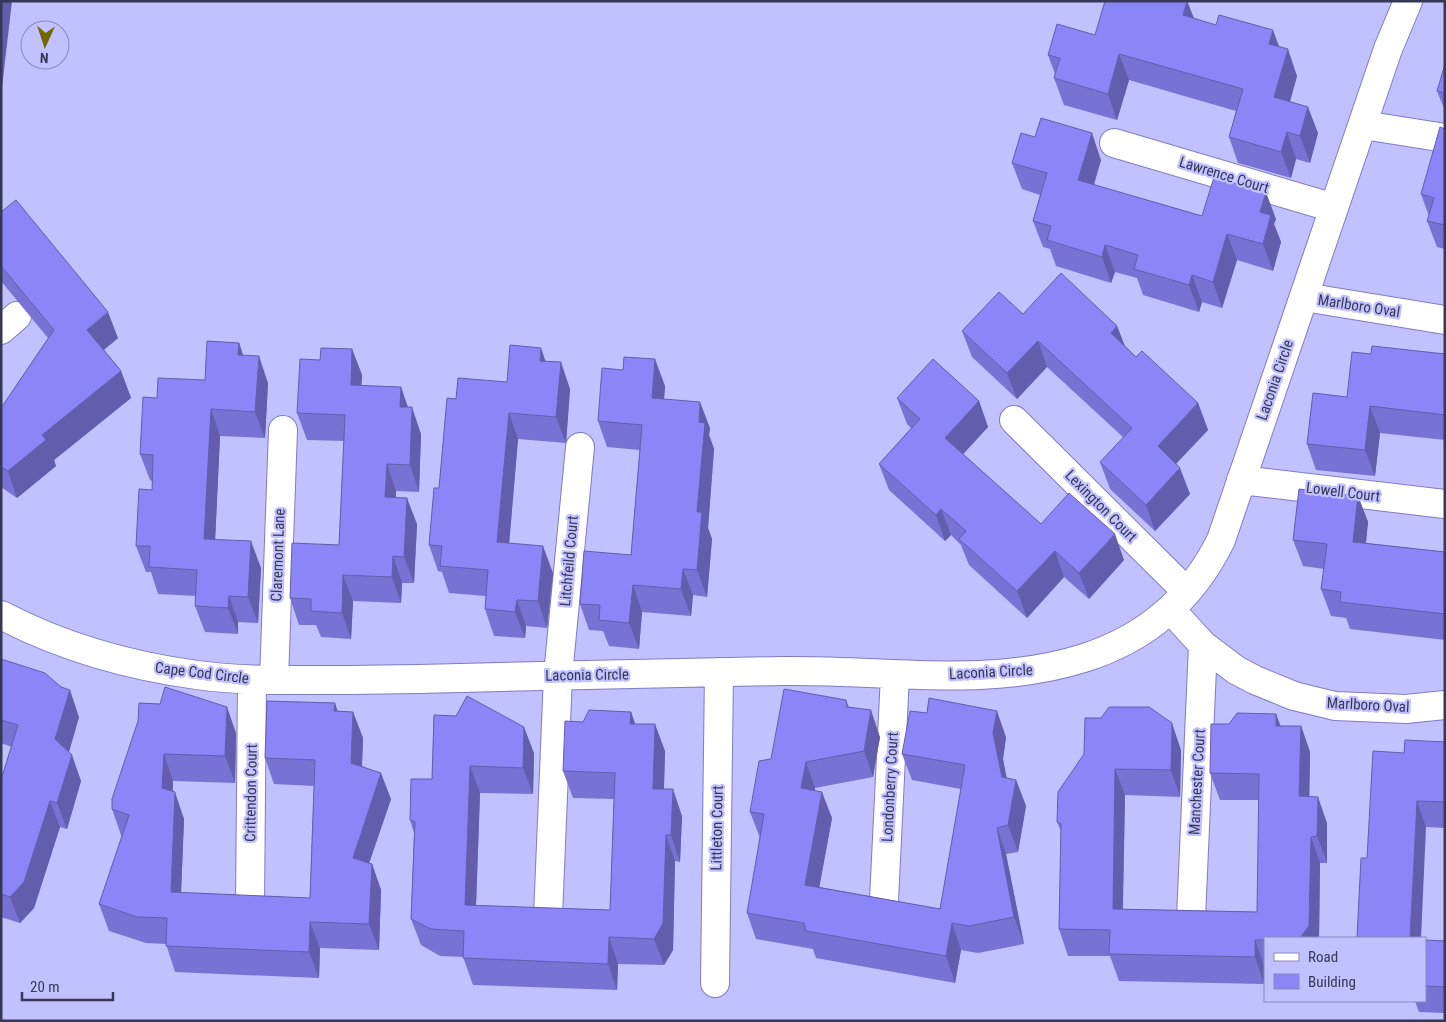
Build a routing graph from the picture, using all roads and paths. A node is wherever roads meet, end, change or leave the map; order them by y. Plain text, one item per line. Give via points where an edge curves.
1 (1408, 1) edge
2 (1362, 125) junction
3 (1445, 138) edge
4 (1114, 143) dead end
5 (1334, 208) junction
6 (1304, 297) junction
7 (1445, 320) edge
8 (1014, 420) dead end
9 (283, 430) dead end
10 (580, 447) dead end
11 (1241, 480) junction
12 (1445, 504) edge
13 (1179, 601) junction
14 (1, 616) edge
15 (1203, 645) junction
16 (719, 672) junction
17 (558, 675) junction
18 (895, 675) junction
19 (263, 680) junction
20 (411, 680) joint
21 (1445, 705) edge
22 (884, 900) edge
23 (250, 905) edge
24 (548, 917) edge
25 (1191, 918) edge
26 (715, 983) dead end

1 - 2 street, Laconia Circle
2 - 3 street
2 - 5 street, Laconia Circle
4 - 5 street, Lawrence Court
5 - 6 street, Laconia Circle
6 - 7 street, Marlboro Oval
6 - 11 street, Laconia Circle
8 - 13 street, Lexington Court
9 - 19 street, Claremont Lane
10 - 17 street, Litchfeild Court
11 - 12 street, Lowell Court
11 - 13 street, Laconia Circle via 1211,559
13 - 15 street, Marlboro Oval
13 - 18 street, Laconia Circle via 1152,625 1132,637 1086,657 1040,670 992,675
14 - 19 street, Cape Cod Circle via 79,648 139,664 200,676
15 - 21 street, Marlboro Oval via 1236,670 1294,696 1335,706 1406,709
15 - 25 street, Manchester Court
16 - 17 street, Laconia Circle
16 - 18 street, Laconia Circle via 825,670
16 - 26 street, Littleton Court
17 - 20 street, Laconia Circle
17 - 24 street
18 - 22 street, Londonberry Court
19 - 20 street, Cape Cod Circle
19 - 23 street, Crittendon Court

